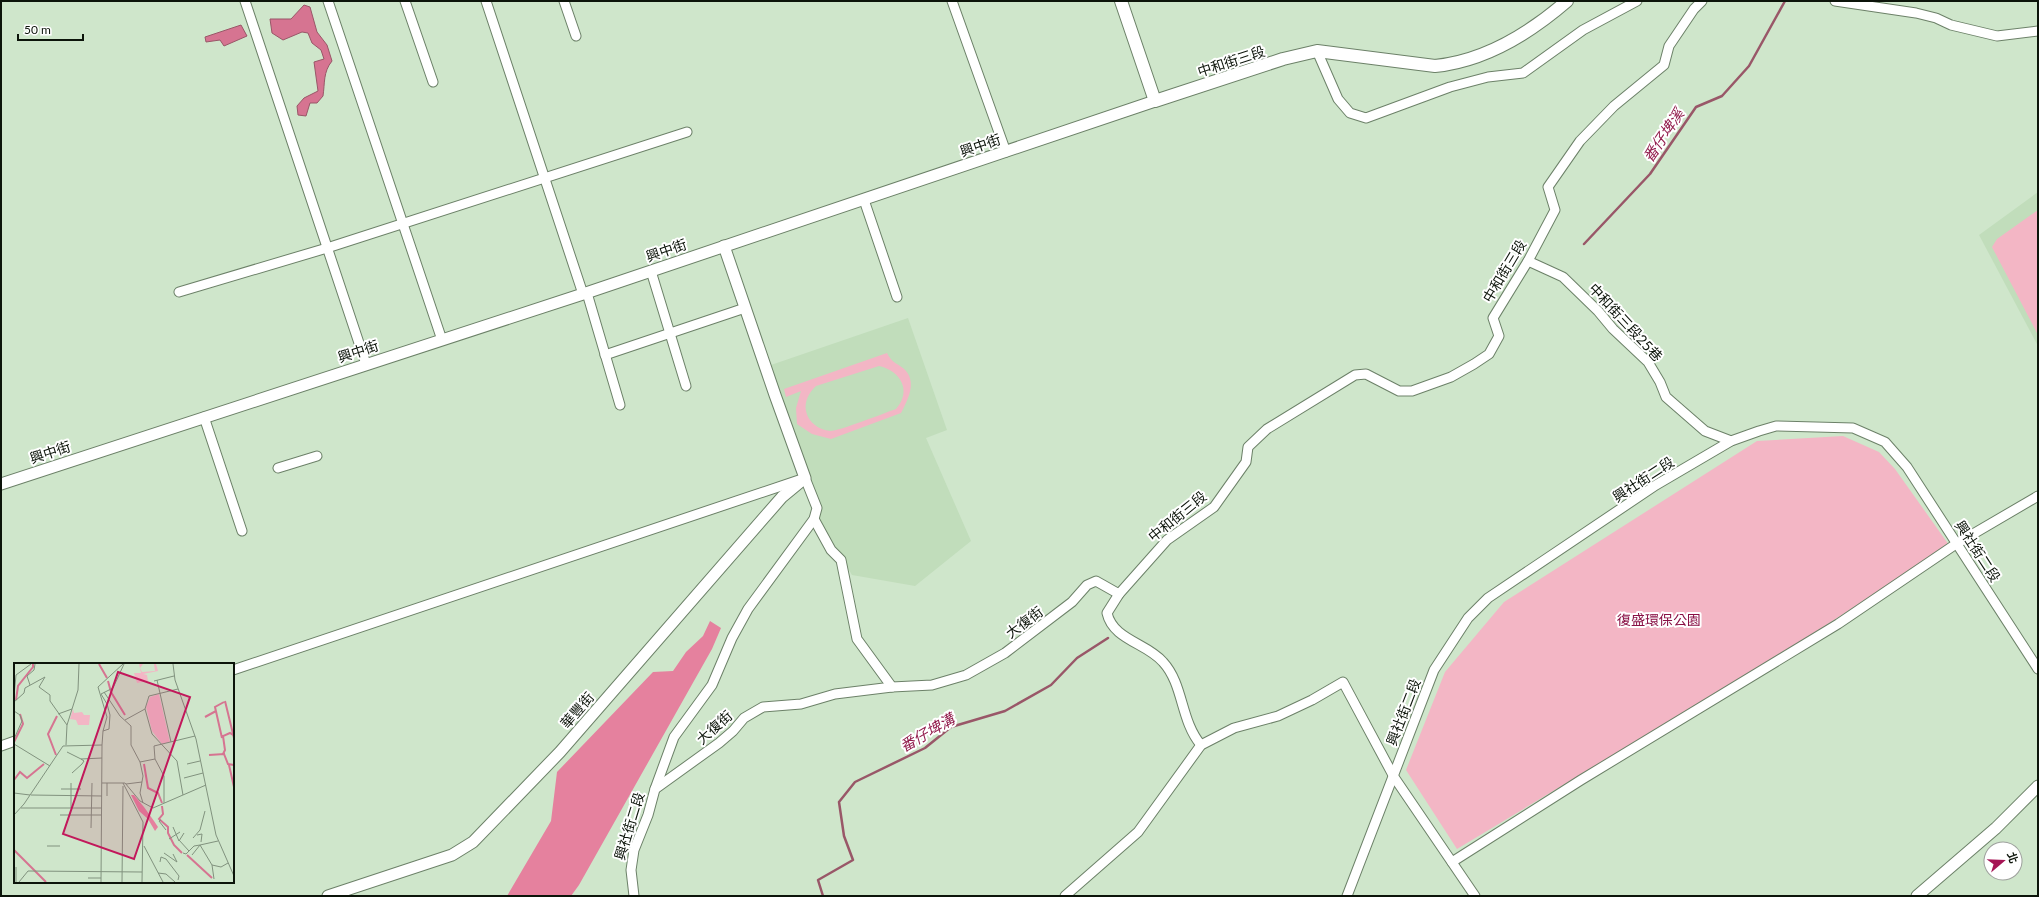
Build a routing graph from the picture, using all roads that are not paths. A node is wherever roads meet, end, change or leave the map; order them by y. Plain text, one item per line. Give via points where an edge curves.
1 (245, 1) edge
2 (328, 1) edge
3 (405, 1) edge
4 (486, 1) edge
5 (564, 1) edge
6 (952, 1) edge
7 (1121, 1) edge
8 (1567, 1) edge
9 (1637, 1) edge
10 (1702, 1) edge
11 (1835, 1) edge
12 (2038, 31) edge
13 (576, 36) dead end
14 (1317, 51) junction
15 (433, 82) dead end
16 (1155, 101) junction
17 (686, 132) dead end
18 (1006, 152) junction
19 (544, 178) junction
20 (864, 200) junction
21 (403, 224) junction
22 (724, 246) junction
23 (327, 248) junction
24 (1528, 261) junction
25 (652, 271) junction
26 (179, 292) dead end
27 (585, 294) junction
28 (898, 297) dead end
29 (745, 308) junction
30 (670, 333) junction
31 (442, 340) junction
32 (605, 355) junction
33 (366, 364) junction
34 (686, 386) dead end
35 (620, 405) dead end
36 (204, 417) junction
37 (1731, 441) junction
38 (317, 456) dead end
39 (278, 468) dead end
40 (805, 478) junction
41 (1, 484) edge
42 (2038, 496) edge
43 (814, 519) junction
44 (242, 531) dead end
45 (1956, 544) junction
46 (1118, 594) junction
47 (2038, 668) edge
48 (234, 670) edge
49 (892, 686) junction
50 (14, 741) edge
51 (1201, 745) junction
52 (1, 746) edge
53 (1394, 777) junction
54 (2038, 786) edge
55 (655, 789) junction
56 (1452, 862) junction
57 (328, 896) edge
58 (634, 896) edge
59 (1065, 896) edge
60 (1347, 896) edge
61 (1475, 896) edge
62 (1917, 896) edge

1 - 23 street
2 - 21 street
3 - 15 street
4 - 19 street
5 - 13 street
6 - 18 street
7 - 16 main road
8 - 14 main road, 中和街三段 via 1543,21 1510,41 1490,51 1448,64 1435,66
9 - 14 street via 1583,30 1523,74 1488,77 1450,87 1366,118 1350,114 1338,99
10 - 24 street, 中和街三段 via 1694,8 1668,46 1664,65 1614,106 1580,141 1548,187 1555,210
11 - 12 street via 1936,18 1951,25 1997,36
14 - 16 main road, 中和街三段 via 1283,59
16 - 18 street, 興中街
17 - 19 street
18 - 20 street, 興中街
19 - 21 street
19 - 27 street
20 - 22 street, 興中街
20 - 28 street
21 - 23 street
21 - 31 street
22 - 25 street, 興中街
22 - 29 street
23 - 26 street
23 - 33 street
24 - 37 street, 中和街三段25巷 via 1563,277 1648,362 1666,397 1705,431
24 - 46 street, 中和街三段 via 1492,318 1499,336 1489,354 1451,377 1412,391 1399,391 1366,374 1355,375 1267,429 1248,447 1246,462 1214,507 1167,540
25 - 27 street, 興中街
25 - 30 street
27 - 31 street, 興中街
27 - 32 street
29 - 30 street
29 - 40 street
30 - 32 street
30 - 34 street
31 - 33 street, 興中街
32 - 35 street
33 - 36 street, 興中街
36 - 41 street, 興中街
36 - 44 street
37 - 45 street, 興社街二段 via 1776,426 1802,426 1853,428 1885,442 1907,467
37 - 53 street, 興社街二段 via 1656,485 1488,598 1468,618 1434,670
38 - 39 street
40 - 43 street via 817,508
40 - 48 street
40 - 57 street, 華豐街 via 782,498 560,752 473,842 452,855
42 - 45 street
43 - 49 street via 831,550 841,560 857,639
43 - 55 street, 大復街 via 748,609 732,638 712,685 674,737
45 - 47 street, 興社街二段
45 - 56 street via 1838,624 1587,776
46 - 49 street, 大復街 via 1096,581 1087,585 1072,602 1038,630 1005,653 966,674 932,685
46 - 51 street via 1107,613 1109,623 1163,661 1175,680 1184,715 1193,736
49 - 55 street, 大復街 via 835,694 801,704 763,707 744,718 719,743
50 - 52 street
51 - 53 street via 1234,728 1278,716 1343,682
51 - 59 street via 1138,832
53 - 56 street
53 - 60 street, 興社街二段
54 - 62 street via 1996,828
55 - 58 street, 興社街二段 via 634,850 631,870
56 - 61 street

